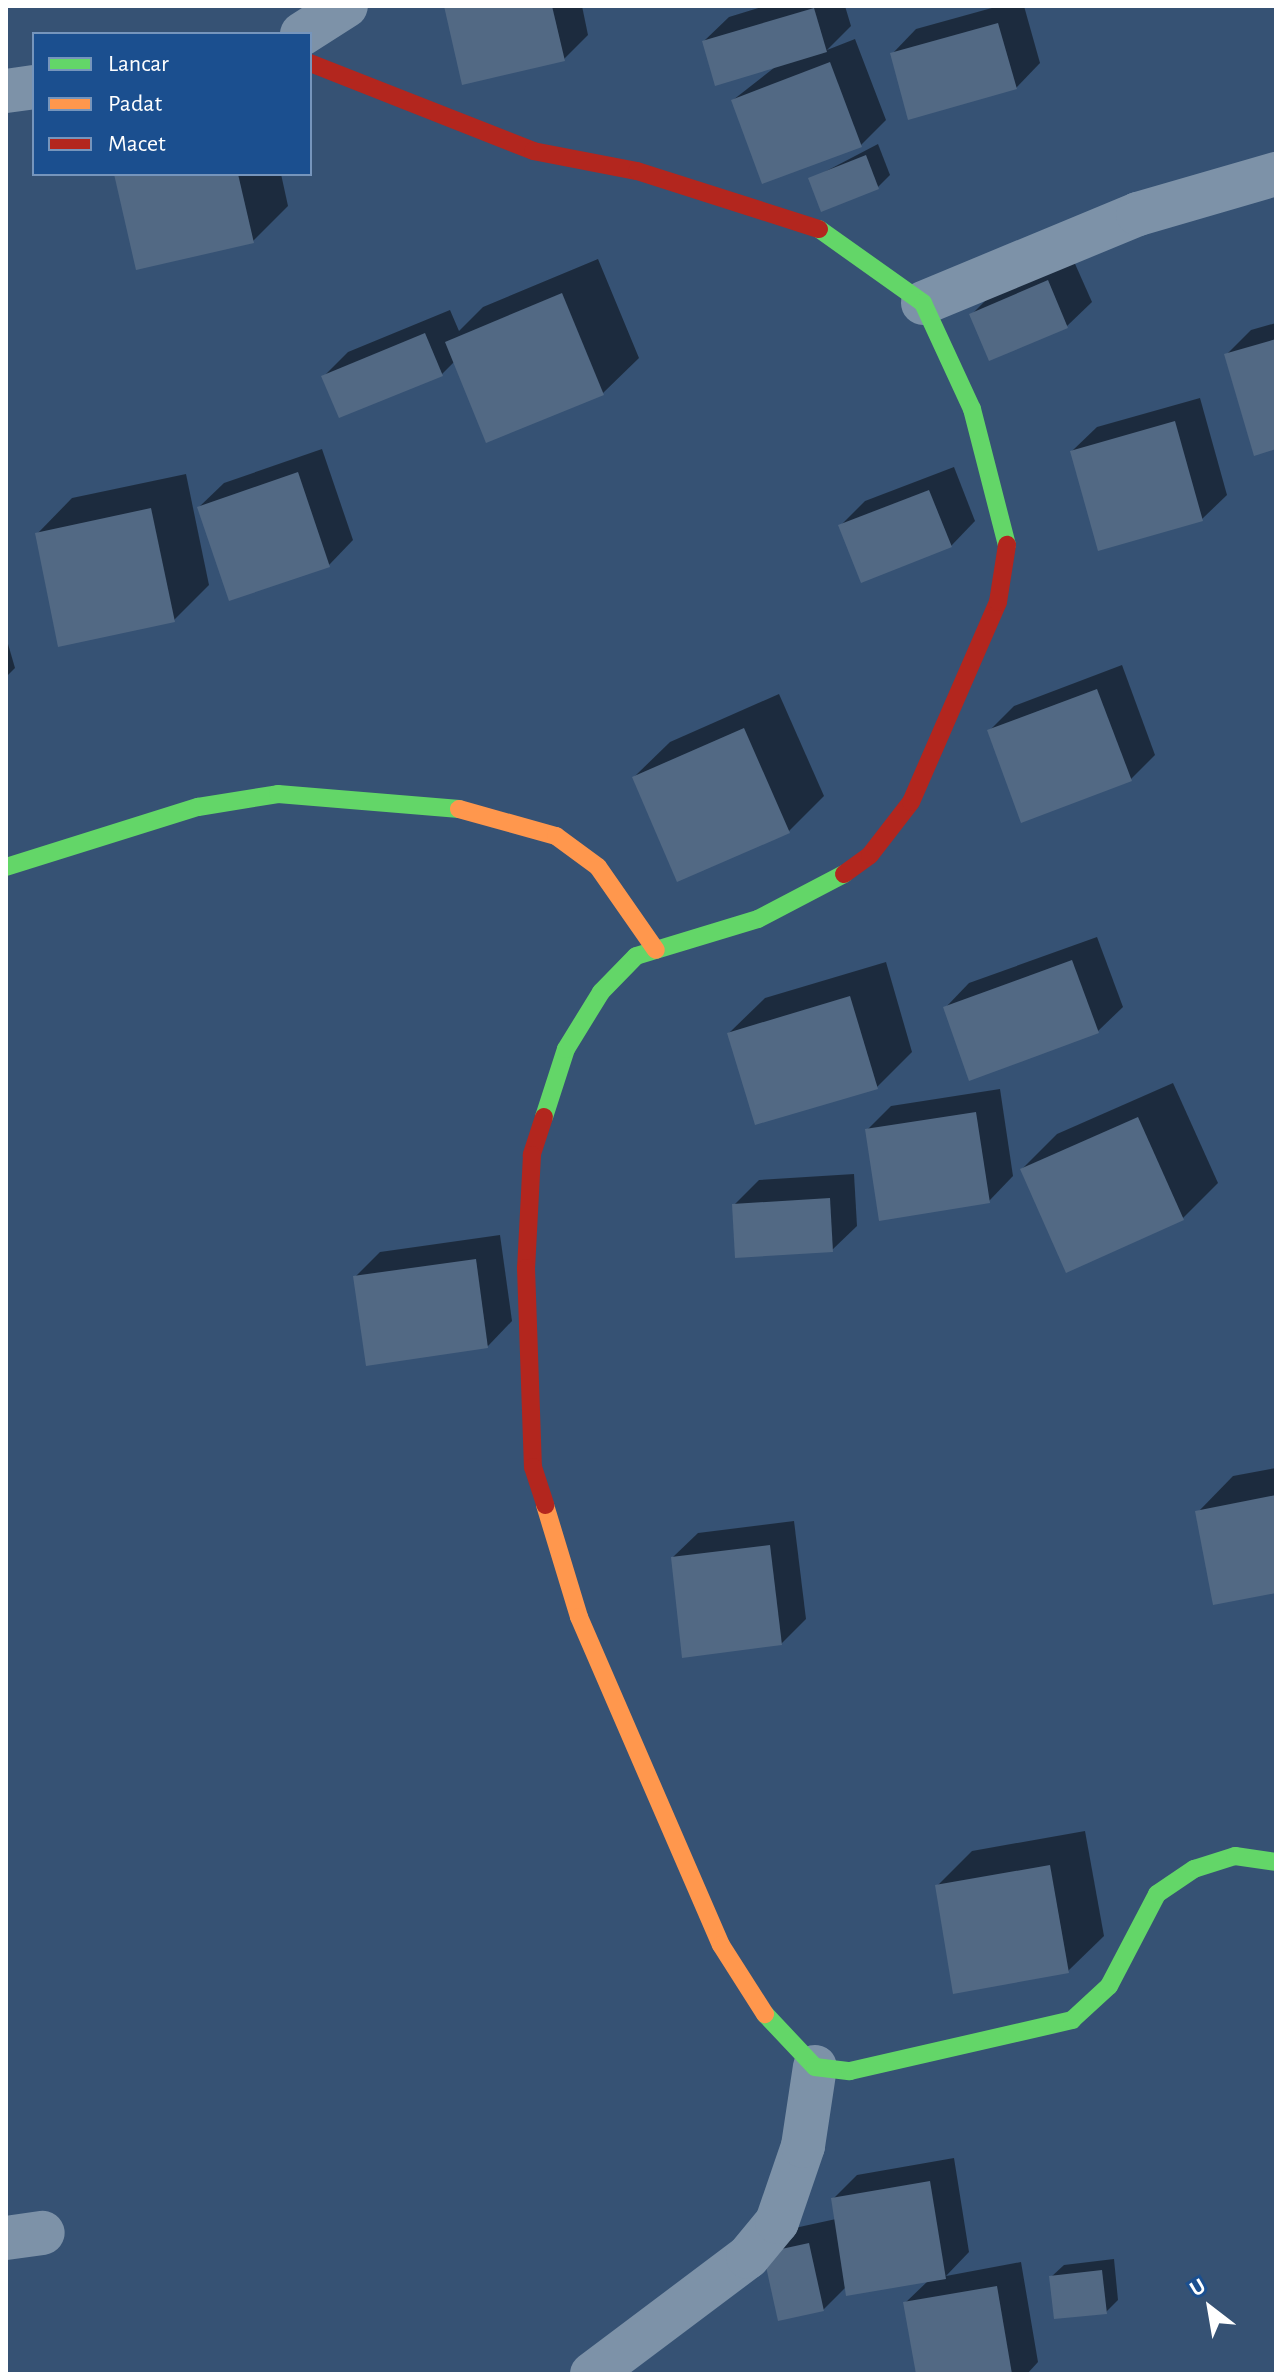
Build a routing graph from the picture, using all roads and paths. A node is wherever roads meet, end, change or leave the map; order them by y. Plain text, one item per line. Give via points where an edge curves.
1 (346, 6) edge
2 (305, 32) edge
3 (312, 64) edge
4 (32, 87) edge
5 (6, 91) edge
6 (1276, 174) edge
7 (923, 303) junction
8 (6, 867) edge
9 (656, 950) junction
10 (1276, 1862) edge
11 (815, 2067) junction
12 (592, 2374) edge

1 - 2 street
3 - 7 street via 533,151 637,171 805,222 847,244
4 - 5 street
6 - 7 street via 1138,214
7 - 9 street via 972,409 994,477 1007,544 998,602 911,802 870,855 823,890 771,913
8 - 9 street via 198,807 278,794 463,809 513,819 567,844 630,905
9 - 11 street via 636,956 601,992 566,1049 532,1155 526,1268 533,1467 579,1617 721,1945 754,2002
10 - 11 street via 1235,1856 1194,1869 1157,1894 1109,1986 1072,2020 850,2071
11 - 12 street via 803,2146 777,2222 748,2257

